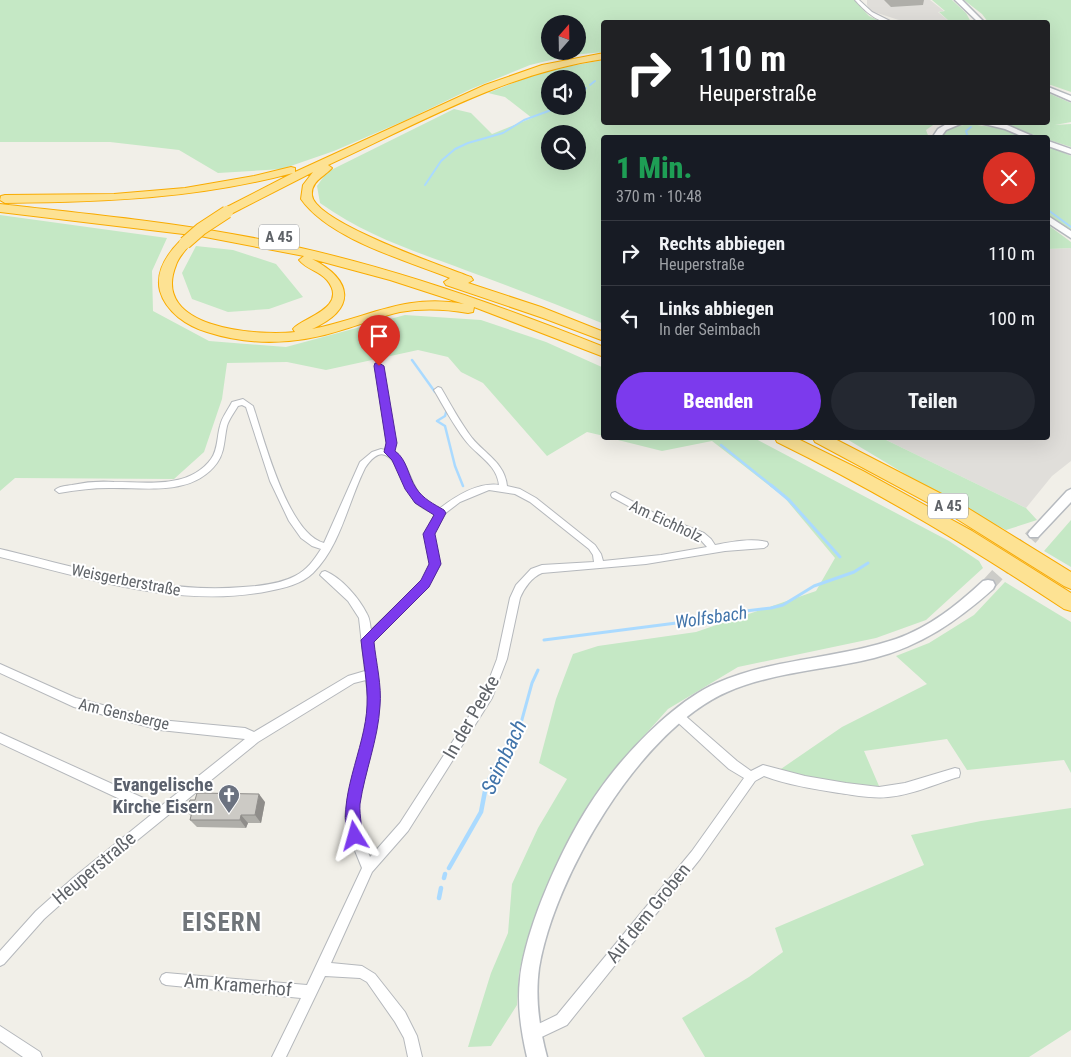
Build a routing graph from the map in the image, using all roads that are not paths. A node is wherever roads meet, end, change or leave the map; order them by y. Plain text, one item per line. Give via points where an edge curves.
1 (858, 0) edge
2 (958, 0) edge
3 (886, 20) edge
4 (979, 20) edge
5 (601, 56) edge
6 (1050, 90) edge
7 (1071, 99) edge
8 (952, 125) edge
9 (995, 125) edge
10 (938, 135) edge
11 (1026, 135) edge
12 (1050, 144) edge
13 (358, 148) junction
14 (1071, 152) edge
15 (2, 201) edge
16 (1050, 220) edge
17 (1071, 235) edge
18 (266, 244) junction
19 (545, 314) junction
20 (601, 336) edge
21 (260, 338) junction
22 (573, 339) junction
23 (601, 351) edge
24 (379, 366) dead end
25 (438, 390) dead end
26 (787, 440) edge
27 (825, 440) edge
28 (389, 452) junction
29 (503, 489) junction
30 (59, 490) dead end
31 (1071, 494) edge
32 (615, 496) dead end
33 (440, 513) junction
34 (1034, 534) tunnel mouth
35 (764, 544) dead end
36 (326, 547) junction
37 (713, 549) junction
38 (0, 553) edge
39 (599, 564) junction
40 (324, 575) dead end
41 (1071, 581) edge
42 (988, 585) tunnel mouth
43 (1071, 603) edge
44 (367, 640) junction
45 (0, 668) edge
46 (372, 674) junction
47 (678, 716) junction
48 (0, 738) edge
49 (254, 738) junction
50 (955, 773) dead end
51 (751, 777) junction
52 (161, 812) junction
53 (368, 868) junction
54 (0, 960) edge
55 (322, 970) junction
56 (166, 979) dead end
57 (311, 992) junction
58 (0, 1033) edge
59 (532, 1035) junction
60 (35, 1057) edge
61 (279, 1057) edge
62 (415, 1057) edge
63 (537, 1057) edge

1 - 3 street via 870,13
2 - 4 main road
5 - 13 highway via 556,64 512,77
6 - 7 main road
8 - 10 main road via 940,130
9 - 11 main road
12 - 14 main road
13 - 15 highway via 284,172 181,193 138,198
13 - 19 highway via 323,170 308,186 307,198 318,212 360,237
13 - 21 highway, bridge via 227,212 185,243 168,269 166,287 173,304 189,319 227,334
15 - 18 highway, A 45
15 - 19 highway, A 45 via 150,216 272,235 406,268
16 - 17 main road
18 - 21 highway via 323,269 334,279 339,291 332,309 314,323
18 - 22 highway, A 45 via 462,298
19 - 20 highway, A 45
21 - 22 highway via 301,336 388,311 438,304 470,309
22 - 23 highway, A 45
24 - 28 street via 391,443
25 - 29 street via 469,441 498,468
26 - 43 highway, A 45 via 936,519
27 - 41 highway, A 45 via 955,509
28 - 33 street via 397,457 410,489 419,500
28 - 36 street, Weisgerberstraße via 372,455 365,461
29 - 33 street via 488,487 471,493
29 - 39 street via 533,500 592,547
30 - 36 street via 97,485 166,485 186,480 213,462 220,450 225,422 236,404 243,402 249,406 263,452 300,530 313,544
31 - 34 main road
32 - 37 street, Am Eichholz via 653,516 701,535
33 - 44 street via 429,534 435,564 431,574 425,584
35 - 37 street, In der Peeke via 733,544
36 - 38 street, Weisgerberstraße via 305,575 290,582 241,592 212,593 159,588
37 - 39 street, In der Peeke via 661,559
39 - 53 street, In der Peeke via 542,569 524,581 515,598 502,659 488,695 408,820
40 - 44 street via 351,598 364,617
42 - 47 main road via 960,610 924,633 890,646 739,680 704,697
44 - 46 street
45 - 49 street, Am Gensberge via 74,702 160,725 245,733
46 - 49 street, Heuperstraße via 352,679
46 - 53 street via 374,705 351,817
47 - 51 street
47 - 59 main road via 647,744 604,796 566,867 550,903 531,964 527,994
48 - 52 street
49 - 52 street, Heuperstraße
50 - 51 street via 888,792 802,780 763,770
51 - 59 street, Auf dem Groben via 696,855 562,1020
52 - 54 street, Heuperstraße via 40,915
53 - 55 street, In der Peeke
55 - 57 street, In der Peeke
55 - 62 street via 362,972 371,978 400,1017 410,1036
56 - 57 street, Am Kramerhof
57 - 61 street, In der Peeke
58 - 60 street
59 - 63 main road

